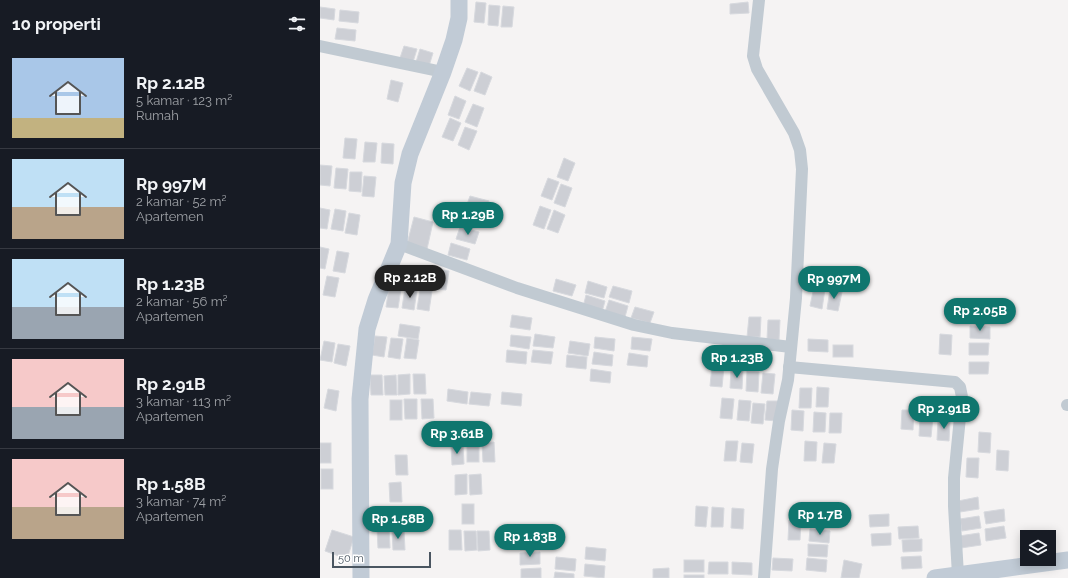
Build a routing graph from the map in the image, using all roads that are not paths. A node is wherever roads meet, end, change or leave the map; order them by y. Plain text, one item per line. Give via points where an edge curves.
1 (459, 0) edge
2 (759, 0) edge
3 (320, 46) edge
4 (443, 72) junction
5 (399, 244) junction
6 (791, 347) junction
7 (789, 367) junction
8 (1068, 560) edge
9 (958, 574) junction
10 (361, 578) edge
11 (764, 578) edge
12 (935, 578) edge

1 - 4 street via 459,18
2 - 6 street via 753,56 757,69 794,133 800,150 802,169
3 - 4 street
4 - 5 street via 410,154 403,183
5 - 6 street via 517,288 634,325 672,333
5 - 10 street via 376,300 364,350 360,399
6 - 7 street
7 - 9 street via 955,382 960,387 962,398 954,478
7 - 11 street via 772,469
8 - 9 street
9 - 12 street

